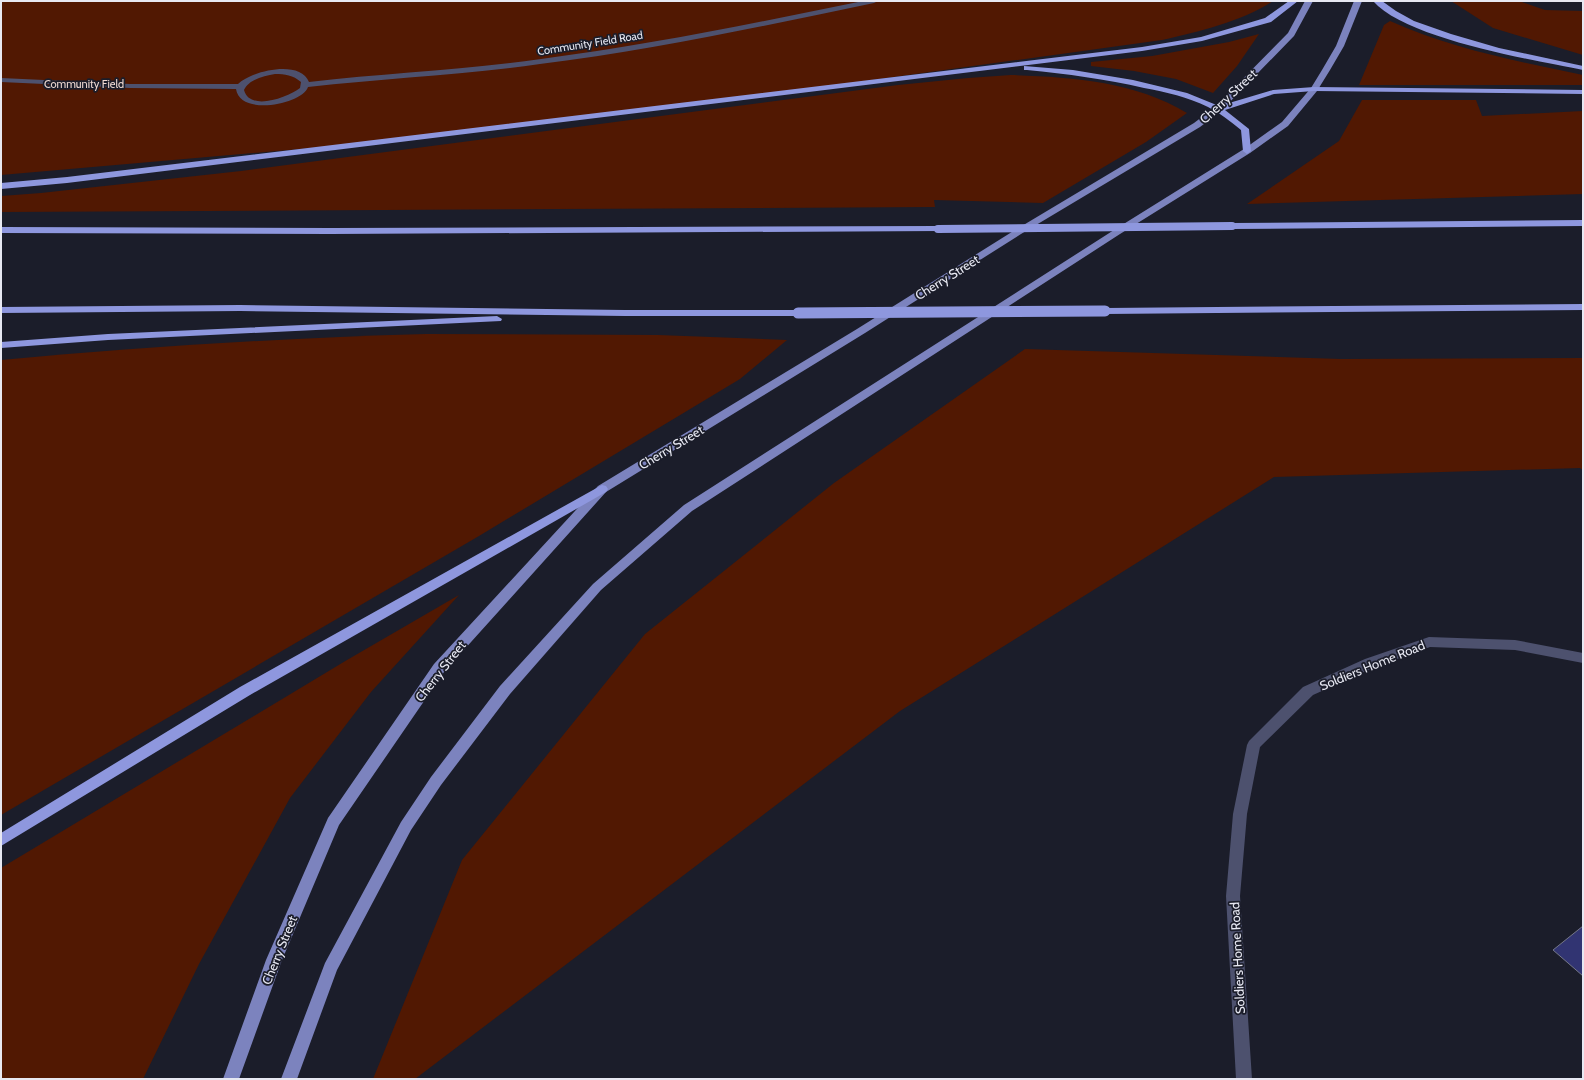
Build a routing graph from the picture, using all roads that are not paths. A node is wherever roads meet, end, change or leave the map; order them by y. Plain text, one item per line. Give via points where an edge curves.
1 (874, 1) edge
2 (1294, 1) edge
3 (1309, 1) edge
4 (1358, 1) edge
5 (1377, 1) edge
6 (1004, 66) junction
7 (1583, 68) edge
8 (1, 80) edge
9 (305, 85) junction
10 (241, 87) junction
11 (1314, 89) junction
12 (1583, 92) edge
13 (1218, 109) junction
14 (1247, 151) junction
15 (1, 186) edge
16 (1583, 223) edge
17 (1, 230) edge
18 (1583, 307) edge
19 (1, 310) edge
20 (625, 313) junction
21 (1, 345) edge
22 (602, 489) junction
23 (1583, 658) edge
24 (1, 840) edge
25 (231, 1079) edge
26 (289, 1079) edge
27 (1244, 1079) edge

1 - 9 lane, Community Field Road via 597,54 475,70
2 - 6 highway via 1268,20 1202,39
3 - 13 main road, Cherry Street via 1291,34
4 - 11 main road via 1340,46
5 - 7 highway via 1395,15 1454,38 1525,57
6 - 13 highway via 1110,77 1170,91
6 - 15 highway
8 - 10 lane via 130,86
9 - 10 lane via 305,81 297,75 275,72 251,79
9 - 10 lane via 304,89 293,97 267,103 245,98 240,91
11 - 12 highway
11 - 13 highway via 1273,92
11 - 14 main road via 1285,124
13 - 14 highway via 1245,129
13 - 22 main road, Cherry Street via 1176,138 1018,232
14 - 26 main road via 688,508 597,587 505,690 436,781 406,826 330,968
16 - 17 highway, bridge via 938,229
18 - 20 highway, bridge
19 - 20 highway via 240,308
20 - 21 highway via 187,333
22 - 24 highway via 245,691
22 - 25 main road, Cherry Street via 439,668 333,822 274,960
23 - 27 lane, Soldiers Home Road via 1515,645 1429,642 1370,663 1308,691 1254,745 1240,814 1233,896

